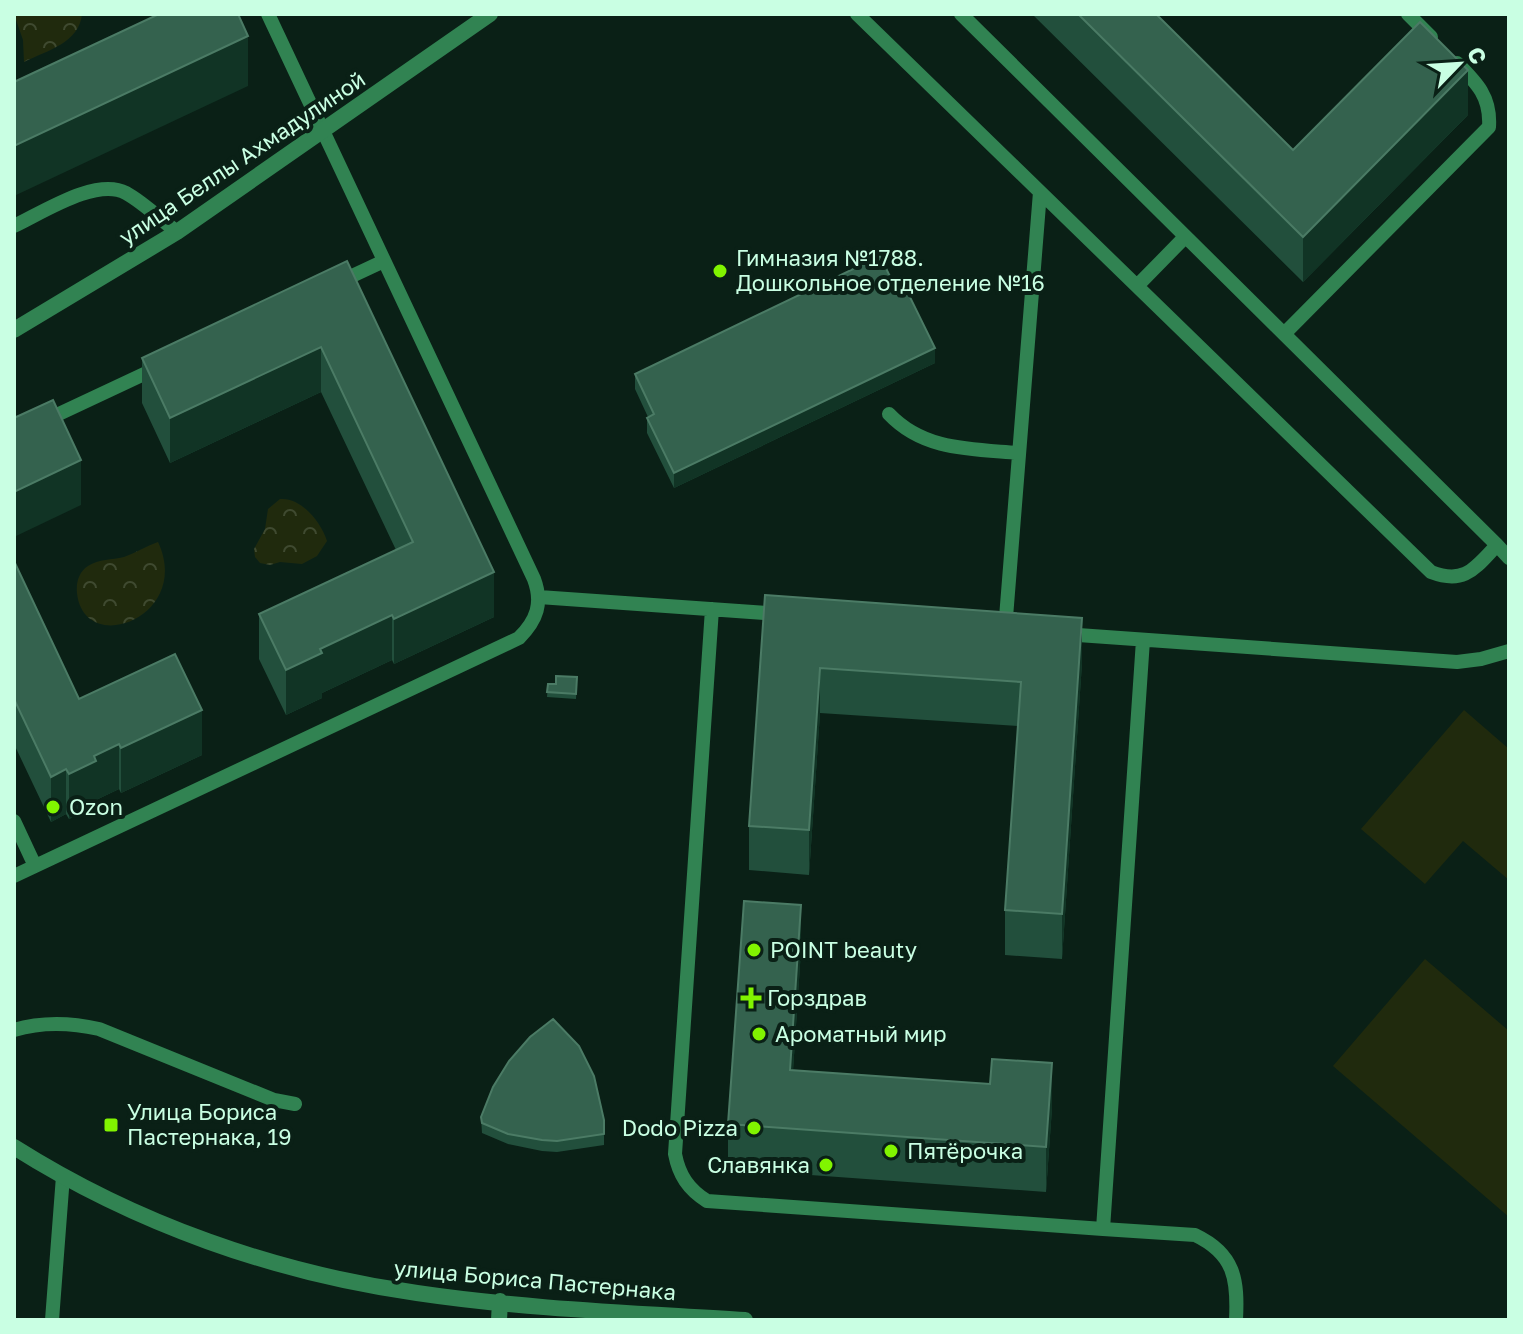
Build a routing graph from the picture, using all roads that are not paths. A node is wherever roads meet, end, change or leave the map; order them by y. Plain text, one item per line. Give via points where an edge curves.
1 (268, 14) edge
2 (490, 14) edge
3 (857, 14) edge
4 (961, 14) edge
5 (1408, 14) edge
6 (323, 130) junction
7 (1040, 192) junction
8 (14, 226) edge
9 (177, 232) junction
10 (1185, 237) junction
11 (384, 261) junction
12 (330, 286) edge
13 (1137, 286) junction
14 (14, 330) edge
15 (1284, 334) junction
16 (167, 363) edge
17 (889, 414) dead end
18 (14, 435) edge
19 (1019, 453) junction
20 (1497, 545) junction
21 (1509, 558) edge
22 (539, 597) junction
23 (712, 609) junction
24 (789, 615) edge
25 (1005, 630) edge
26 (1051, 633) edge
27 (1143, 640) junction
28 (1509, 651) edge
29 (14, 821) edge
30 (35, 866) junction
31 (14, 876) edge
32 (14, 1030) edge
33 (295, 1104) dead end
34 (14, 1147) edge
35 (63, 1176) junction
36 (1103, 1229) junction
37 (500, 1301) junction
38 (590, 1315) edge
39 (52, 1320) edge
40 (499, 1320) edge
41 (745, 1320) edge
42 (1236, 1320) edge

1 - 6 lane
2 - 6 street, улица Беллы Ахмадулиной
3 - 7 lane
4 - 10 lane
5 - 15 lane via 1483,90 1489,127
6 - 9 street, улица Беллы Ахмадулиной
6 - 11 lane
7 - 13 lane
7 - 19 lane
8 - 9 lane via 85,192 107,189 125,192
9 - 14 street, улица Беллы Ахмадулиной
10 - 13 lane
10 - 15 lane
11 - 12 lane
11 - 22 lane
13 - 20 lane via 1431,572 1445,578 1468,573
15 - 20 lane
16 - 18 lane
17 - 19 lane via 908,431 936,444
19 - 25 lane
20 - 21 lane
22 - 23 lane
22 - 30 lane via 532,625 519,638
23 - 24 lane
23 - 36 lane via 675,1154 682,1178 707,1201
26 - 27 lane
27 - 28 lane via 1457,662
27 - 36 lane
29 - 30 lane
30 - 31 lane
32 - 33 lane via 58,1025 99,1029
34 - 35 street, улица Бориса Пастернака
35 - 37 street, улица Бориса Пастернака via 176,1229 270,1262 367,1285
35 - 39 lane
36 - 42 lane via 1205,1240 1226,1258 1236,1278
37 - 38 street, улица Бориса Пастернака
37 - 40 street
38 - 41 street, улица Бориса Пастернака

